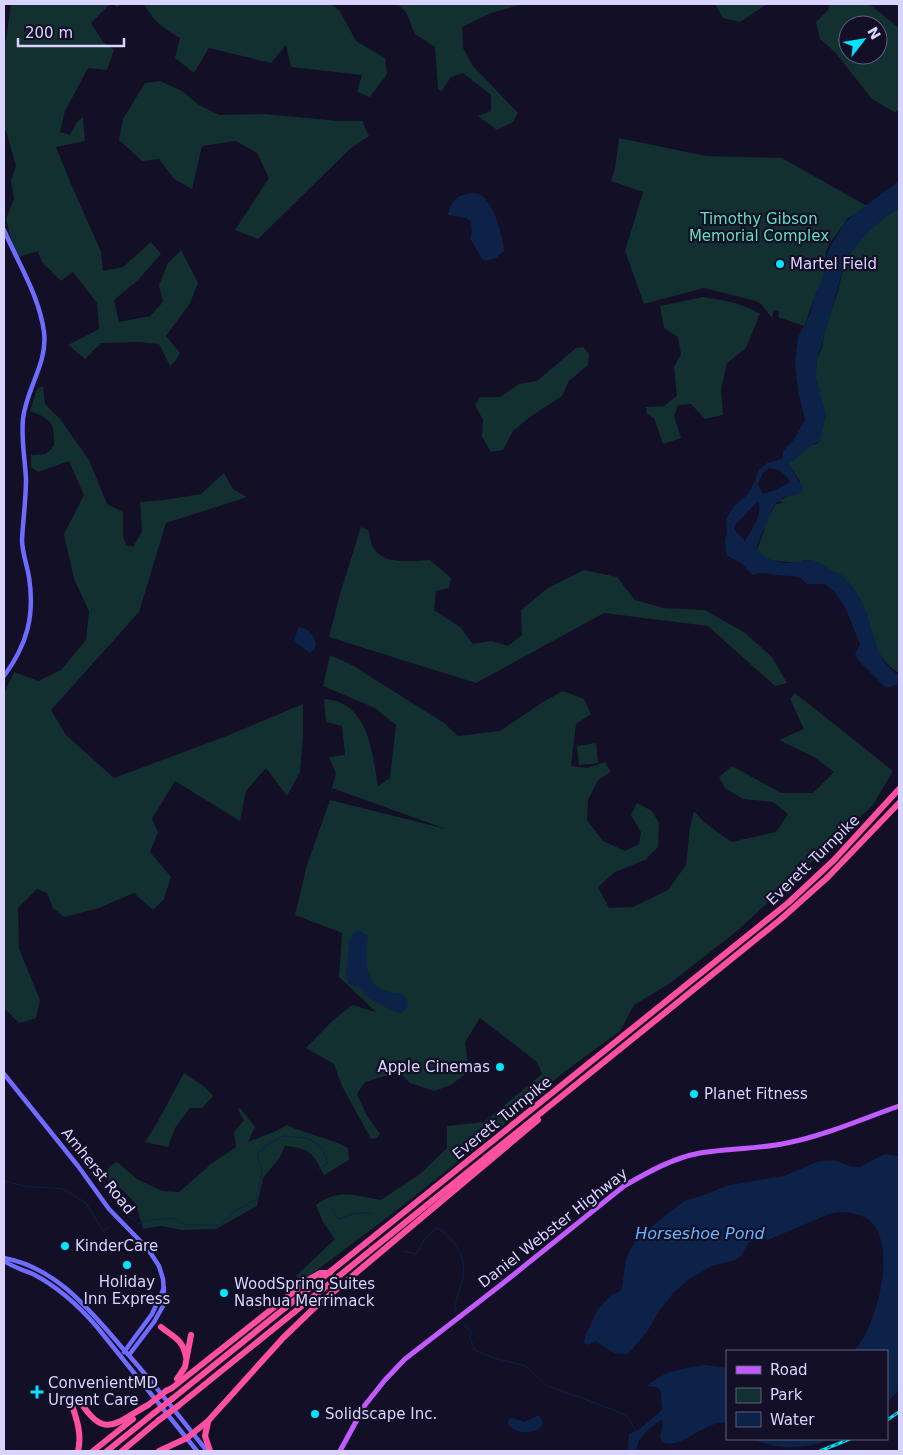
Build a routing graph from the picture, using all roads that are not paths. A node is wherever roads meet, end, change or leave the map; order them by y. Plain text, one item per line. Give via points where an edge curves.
1 (4, 230) edge
2 (4, 676) edge
3 (899, 789) edge
4 (899, 803) edge
5 (4, 1074) edge
6 (550, 1105) junction
7 (899, 1106) edge
8 (4, 1260) edge
9 (330, 1273) junction
10 (164, 1288) junction
11 (161, 1327) dead end
12 (191, 1335) dead end
13 (116, 1339) junction
14 (133, 1340) junction
15 (125, 1350) junction
16 (130, 1355) junction
17 (121, 1356) junction
18 (187, 1359) junction
19 (166, 1391) junction
20 (80, 1401) dead end
21 (171, 1402) junction
22 (72, 1405) dead end
23 (148, 1405) junction
24 (208, 1421) junction
25 (190, 1436) junction
26 (78, 1451) edge
27 (93, 1451) edge
28 (107, 1451) edge
29 (122, 1451) edge
30 (159, 1451) edge
31 (198, 1451) edge
32 (208, 1451) edge
33 (340, 1451) edge

1 - 2 street via 35,299 44,340 41,363 24,410 22,427 26,478 22,540 30,590 29,619 21,651
3 - 9 highway, Everett Turnpike via 834,860 788,903
4 - 6 highway, Everett Turnpike via 781,919
5 - 10 street, Amherst Road via 109,1209 153,1255 161,1271
6 - 24 highway via 543,1116 313,1309
6 - 29 highway, Everett Turnpike, bridge
7 - 33 main road, Daniel Webster Highway via 799,1140 685,1157 624,1186 405,1359 365,1405
8 - 13 street via 35,1269 68,1290
8 - 17 street via 34,1275 72,1301
9 - 19 highway via 320,1272 311,1278
9 - 21 highway, Everett Turnpike
10 - 14 street via 156,1308
10 - 16 street, Amherst Road via 165,1299 160,1313
11 - 18 highway via 176,1336
12 - 18 highway
13 - 14 street via 124,1342
13 - 15 street
14 - 15 street
15 - 16 street
15 - 17 street
16 - 21 street
17 - 25 street
18 - 19 highway via 181,1376
19 - 23 highway, bridge
20 - 23 highway via 92,1419 106,1425 122,1422
21 - 25 street
21 - 28 highway, Everett Turnpike, bridge
22 - 26 highway via 81,1440
23 - 27 highway
24 - 25 highway
24 - 32 highway via 205,1436
25 - 30 highway
25 - 31 street
25 - 32 street

